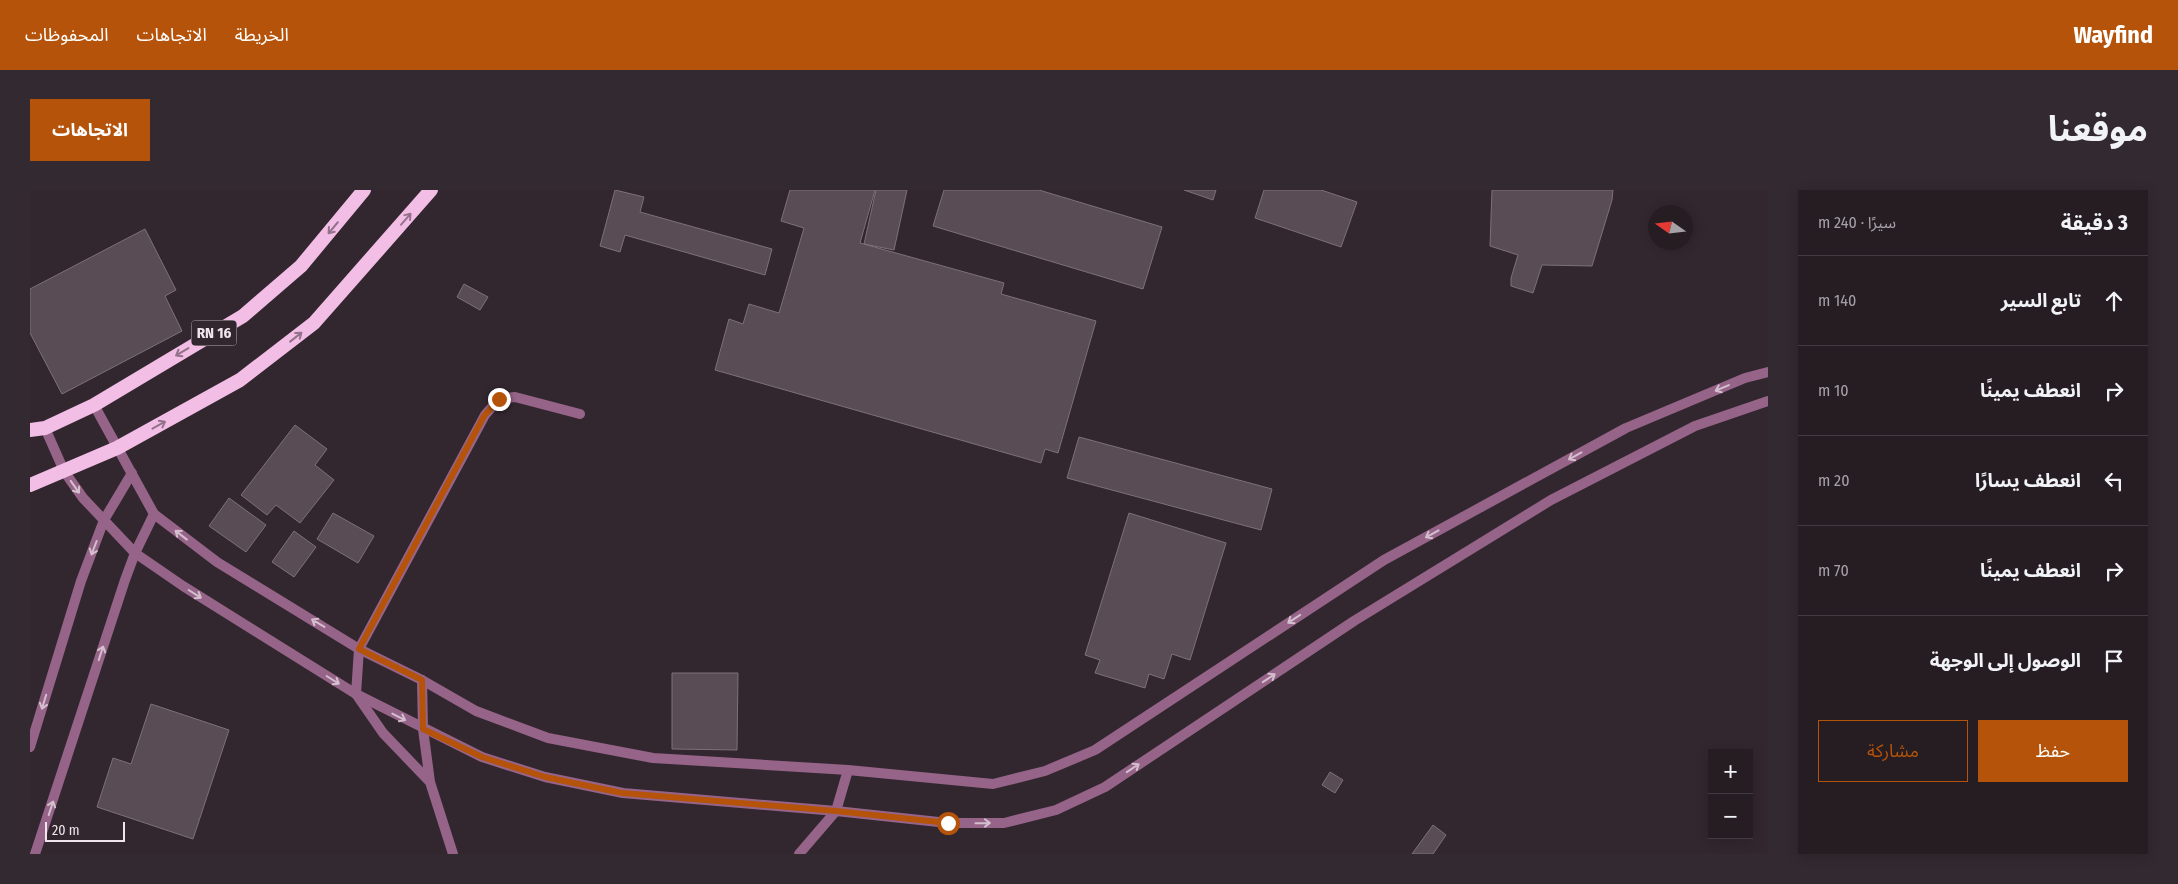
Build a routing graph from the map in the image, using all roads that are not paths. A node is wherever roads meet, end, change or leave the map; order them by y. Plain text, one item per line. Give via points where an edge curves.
1 (364, 190) edge
2 (432, 190) edge
3 (1768, 372) edge
4 (1768, 402) edge
5 (94, 405) junction
6 (580, 414) dead end
7 (44, 428) junction
8 (30, 430) edge
9 (117, 448) junction
10 (64, 471) junction
11 (132, 474) junction
12 (30, 485) edge
13 (154, 514) junction
14 (104, 520) junction
15 (135, 553) junction
16 (359, 649) junction
17 (422, 680) junction
18 (356, 694) junction
19 (423, 729) junction
20 (30, 747) edge
21 (848, 770) junction
22 (430, 782) junction
23 (836, 811) junction
24 (35, 854) edge
25 (453, 854) edge
26 (799, 854) edge

1 -> 5 highway, RN 16 via 301,266 243,316
9 -> 2 highway via 240,380 314,323
3 -> 21 street via 1745,378 1626,428 1384,560 1095,750 1045,771 993,784
23 -> 4 street via 948,823 1004,823 1056,810 1104,787 1354,621 1551,500 1695,426
5 - 7 highway, RN 16
5 - 9 street
6 - 16 street via 515,397 499,399 484,416
7 - 8 highway, RN 16
7 - 10 street
9 - 10 highway
9 - 11 street
10 - 12 highway
10 -> 14 street via 82,498
11 - 13 street
11 - 14 street
13 - 15 street
16 -> 13 street via 217,562
14 - 15 street
14 -> 20 street via 81,581
15 -> 18 street
24 -> 15 street
16 - 17 street
16 - 18 street
17 - 19 street
17 - 21 street via 476,711 548,738 654,758
18 -> 19 street
18 - 22 street via 383,733
19 - 22 street
19 - 23 street via 482,757 545,777 622,793
21 - 23 street
22 - 25 street
23 - 26 street

